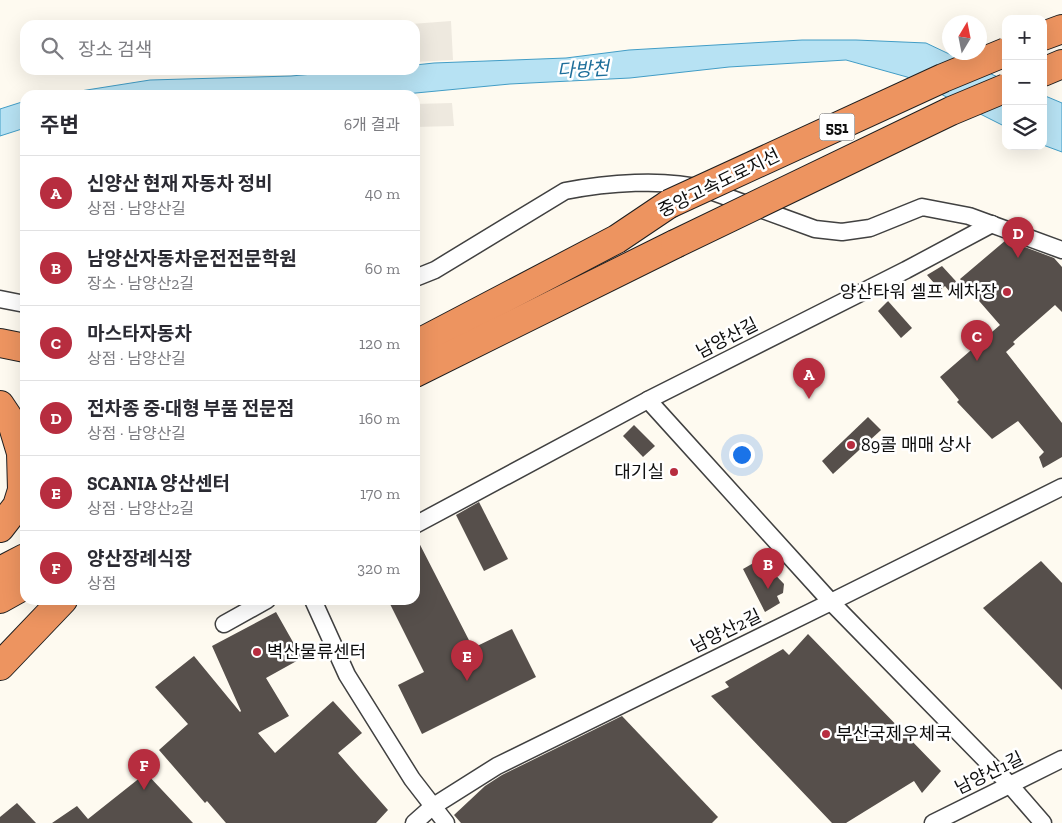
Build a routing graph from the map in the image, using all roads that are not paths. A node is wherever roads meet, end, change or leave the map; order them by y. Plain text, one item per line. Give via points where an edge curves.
1 (1062, 29) edge
2 (1047, 35) edge
3 (1002, 54) edge
4 (1062, 64) edge
5 (1047, 70) edge
6 (1002, 90) edge
7 (992, 224) junction
8 (617, 239) junction
9 (1062, 250) edge
10 (420, 276) edge
11 (0, 298) edge
12 (20, 303) edge
13 (420, 322) edge
14 (420, 342) edge
15 (0, 343) edge
16 (20, 347) edge
17 (420, 371) edge
18 (648, 400) junction
19 (0, 405) edge
20 (20, 450) edge
21 (1062, 487) edge
22 (20, 496) edge
23 (420, 521) edge
24 (0, 528) edge
25 (20, 561) edge
26 (0, 572) edge
27 (20, 588) edge
28 (0, 599) edge
29 (831, 602) junction
30 (58, 605) edge
31 (258, 605) edge
32 (315, 605) edge
33 (224, 624) dead end
34 (0, 666) edge
35 (1062, 759) edge
36 (1010, 785) junction
37 (432, 807) junction
38 (414, 823) edge
39 (446, 823) edge
40 (933, 823) edge
41 (1043, 823) edge

1 - 2 highway
3 - 8 highway, 중앙고속도로지선 / 551, bridge via 669,204
4 - 5 highway
6 - 17 highway, 중앙고속도로지선 / 551, bridge via 675,244
7 - 9 street
7 - 10 street via 922,207 870,228 842,232 815,229 687,184 589,186 565,190
7 - 18 street, 남양산길
8 - 13 highway
8 - 14 highway, 중앙고속도로지선 / 551
11 - 12 street
15 - 16 highway
18 - 23 street, 남양산길
18 - 29 street
19 - 20 highway via 12,423
21 - 29 street, 남양산2길
22 - 24 highway via 17,506
25 - 26 highway
27 - 28 highway
29 - 36 street
29 - 37 street, 남양산2길 via 497,766
30 - 34 highway
31 - 33 street
32 - 37 street via 347,676
35 - 36 street, 남양산1길
36 - 40 street, 남양산1길
36 - 41 street
37 - 38 street, 남양산2길
37 - 39 street

